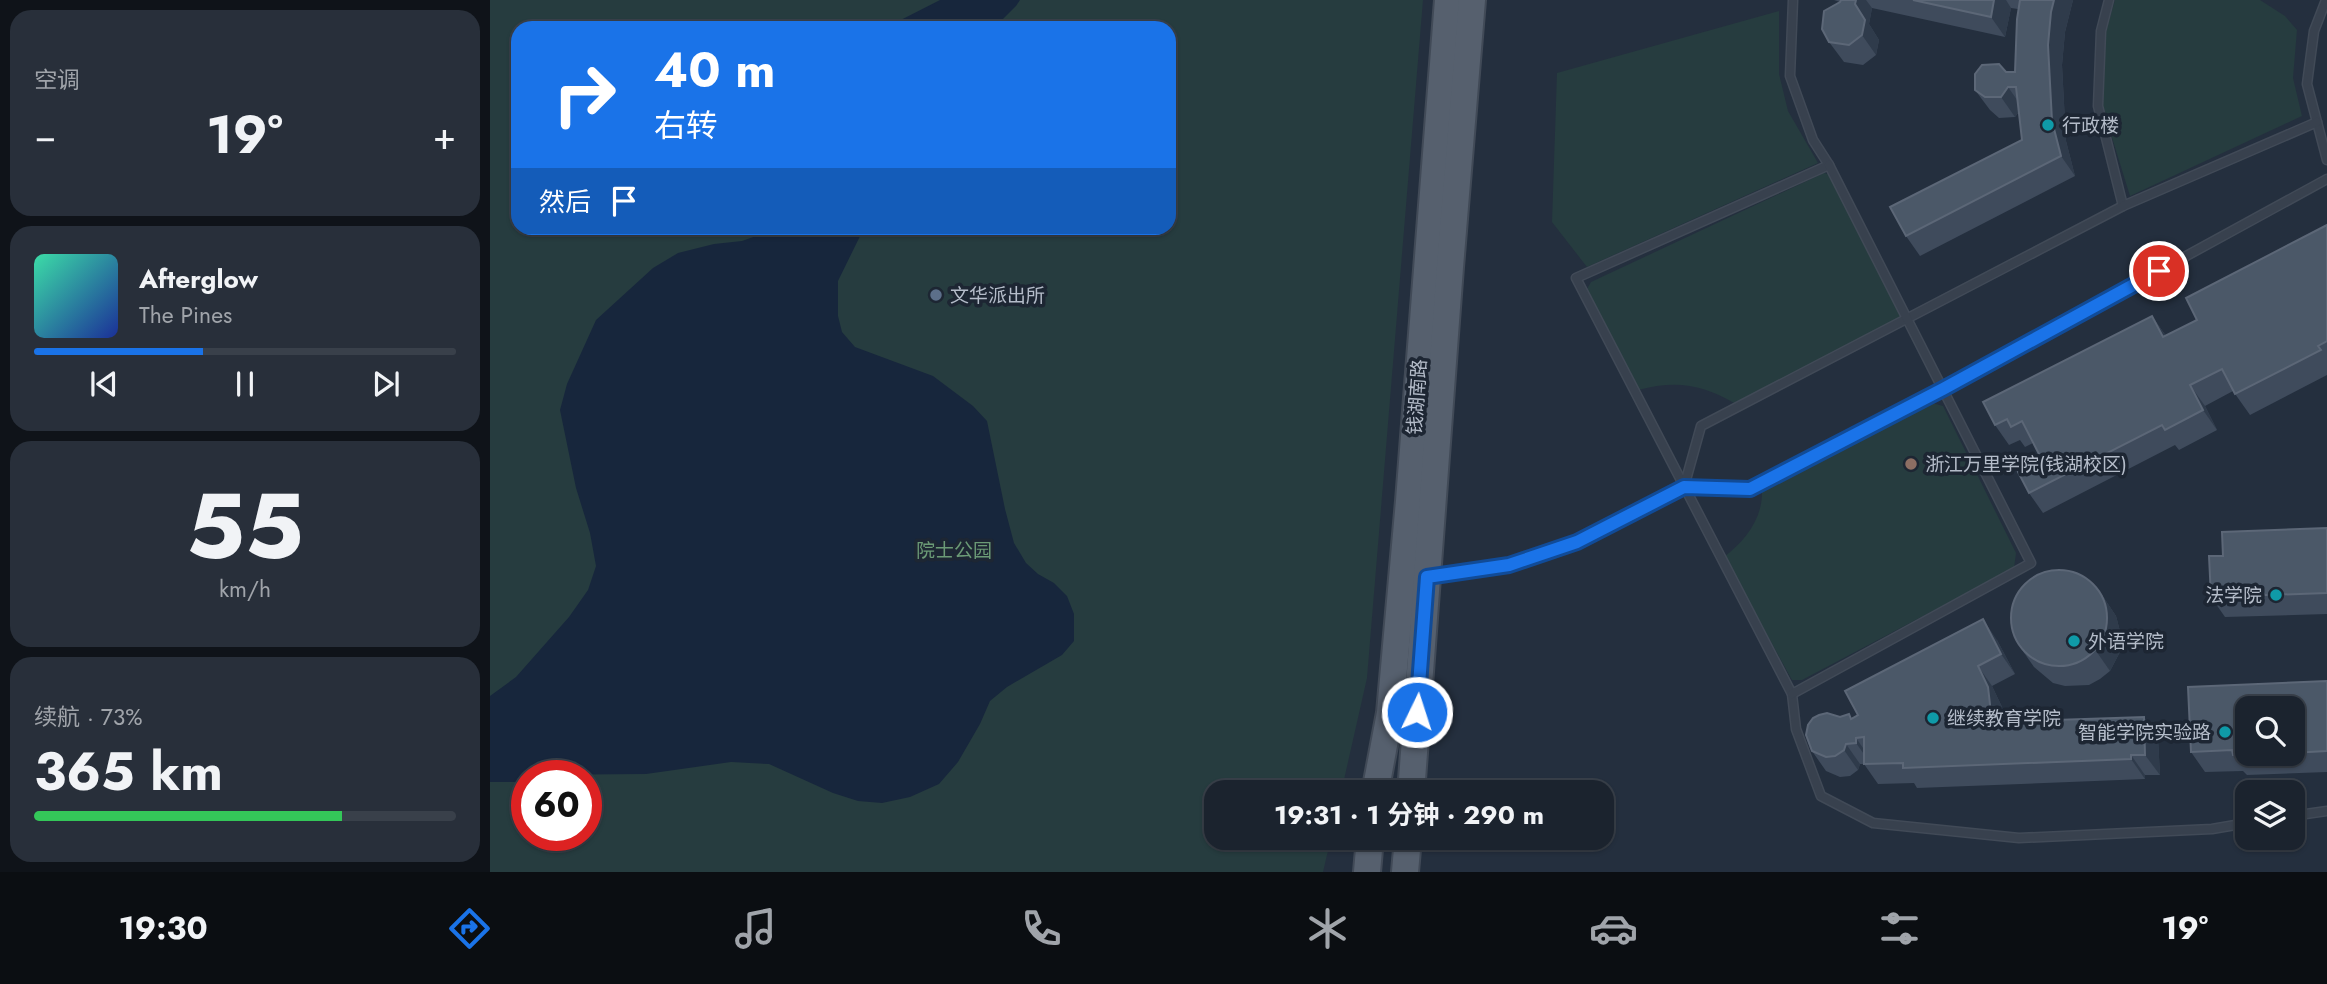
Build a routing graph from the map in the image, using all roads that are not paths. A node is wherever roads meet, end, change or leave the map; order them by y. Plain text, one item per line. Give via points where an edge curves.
1 (1448, 0) edge
2 (1472, 0) edge
3 (1793, 0) edge
4 (2109, 0) edge
5 (2326, 0) edge
6 (2317, 122) junction
7 (2327, 160) edge
8 (1829, 165) junction
9 (2327, 179) edge
10 (2123, 206) junction
11 (1906, 317) junction
12 (1943, 389) junction
13 (1684, 487) junction
14 (1427, 577) junction
15 (1792, 694) junction
16 (1377, 780) edge
17 (1412, 780) edge
18 (2327, 810) edge
19 (2305, 814) edge
20 (2235, 825) edge
21 (1369, 850) edge
22 (1407, 850) edge
23 (1367, 872) edge
24 (1405, 872) edge

1 - 16 main road, 钱湖南路 via 1390,713
2 - 14 main road, 钱湖南路
3 - 8 lane via 1790,76 1813,140
4 - 10 lane via 2101,31 2098,106
5 - 6 lane via 2314,32 2307,84
6 - 7 lane
6 - 10 lane
8 - 11 lane
8 - 13 lane via 1576,278
9 - 12 lane
10 - 11 lane
11 - 12 lane
11 - 13 lane via 1701,426
12 - 13 lane via 1750,489
12 - 15 lane via 2031,564
13 - 14 lane via 1577,542 1509,565
13 - 15 lane
14 - 17 main road, 钱湖南路
15 - 20 lane via 1797,729 1821,796 1873,823 2019,838
18 - 19 lane
21 - 23 main road
22 - 24 main road

